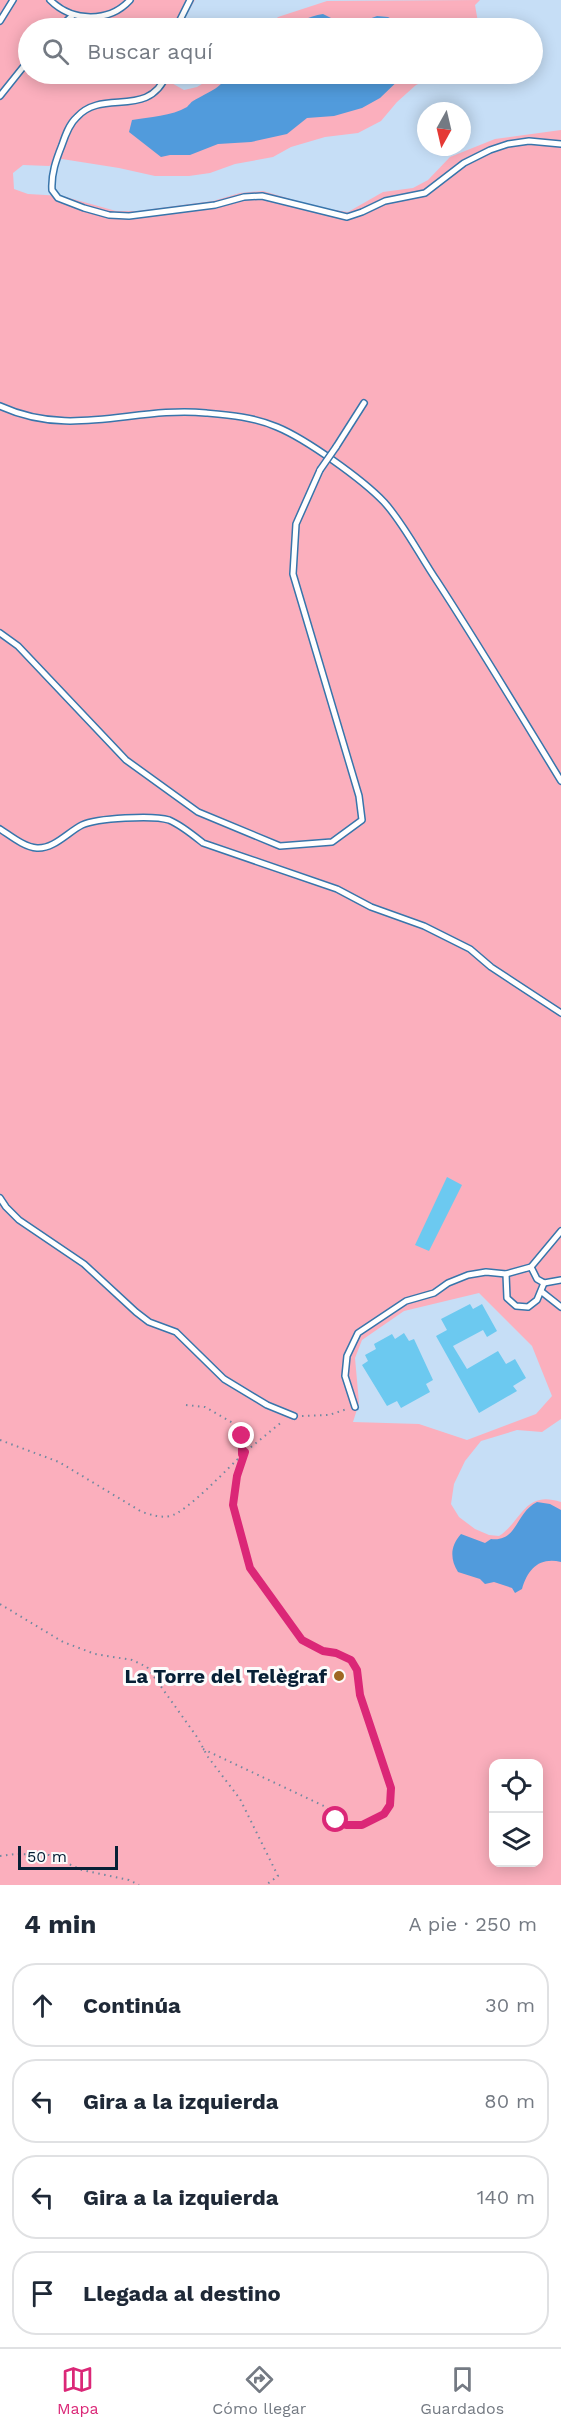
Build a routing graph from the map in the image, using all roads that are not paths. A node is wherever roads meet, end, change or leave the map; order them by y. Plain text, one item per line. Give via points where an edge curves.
1 (13, 0) edge
2 (50, 0) edge
3 (130, 0) edge
4 (190, 0) edge
5 (73, 15) junction
6 (70, 18) edge
7 (181, 18) edge
8 (0, 21) edge
9 (18, 74) edge
10 (162, 84) edge
11 (0, 96) edge
12 (561, 144) edge
13 (364, 403) dead end
14 (0, 406) edge
15 (0, 633) edge
16 (561, 781) edge
17 (0, 829) edge
18 (561, 1013) edge
19 (0, 1198) edge
20 (561, 1231) edge
21 (531, 1267) junction
22 (506, 1274) junction
23 (561, 1280) edge
24 (544, 1283) junction
25 (542, 1292) junction
26 (561, 1306) edge
27 (355, 1407) road end
28 (294, 1416) road end

1 - 8 lane
2 - 5 lane
3 - 5 lane via 107,15
4 - 7 lane
5 - 6 lane
9 - 11 lane
10 - 12 lane via 149,97 99,105 77,117 53,170 52,190 58,198 129,216 261,196 347,216 384,201 425,194 464,163 490,150 529,141
13 - 15 lane, bridge via 320,470 296,524 293,574 359,796 362,819 332,842 280,846 198,812 126,760 18,646
14 - 16 lane via 44,419 88,422 201,412 242,417 276,426 343,468 384,502 451,602
17 - 18 lane via 38,848 82,825 106,819 168,820 203,843 337,889 371,907 424,926 470,949
19 - 28 lane via 19,1220 84,1264 149,1322 176,1332 224,1379 267,1406
20 - 21 lane
21 - 22 lane
21 - 24 lane
22 - 25 lane via 507,1298 516,1306 528,1307
22 - 27 lane via 468,1275 434,1293 406,1301 358,1333 347,1356 345,1376
23 - 24 lane
24 - 25 lane
25 - 26 lane

